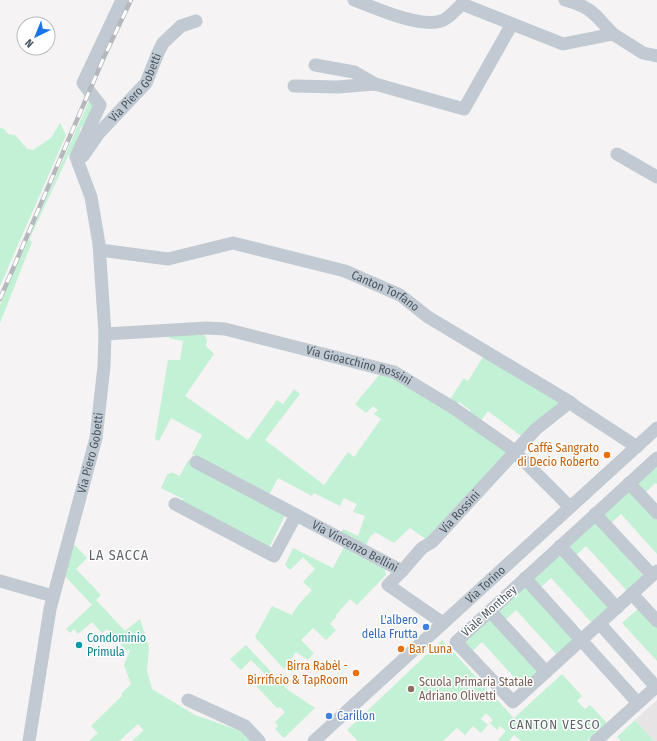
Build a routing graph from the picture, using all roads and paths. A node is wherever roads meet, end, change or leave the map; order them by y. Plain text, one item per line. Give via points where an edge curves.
1 (122, 0) edge
2 (354, 0) edge
3 (565, 0) edge
4 (196, 21) dead end
5 (512, 24) junction
6 (613, 34) junction
7 (657, 56) edge
8 (315, 65) dead end
9 (375, 84) junction
10 (294, 86) dead end
11 (617, 154) dead end
12 (78, 162) junction
13 (657, 177) edge
14 (100, 250) junction
15 (105, 334) junction
16 (570, 402) junction
17 (655, 434) edge
18 (637, 447) junction
19 (515, 451) junction
20 (657, 458) edge
21 (196, 462) dead end
22 (629, 483) junction
23 (175, 504) dead end
24 (570, 507) junction
25 (657, 513) edge
26 (596, 514) junction
27 (296, 515) junction
28 (560, 546) junction
29 (402, 571) junction
30 (655, 573) edge
31 (525, 578) junction
32 (0, 581) edge
33 (632, 594) junction
34 (53, 596) junction
35 (617, 608) junction
36 (490, 610) junction
37 (454, 613) junction
38 (657, 621) edge
39 (443, 623) junction
40 (600, 624) junction
41 (469, 629) junction
42 (581, 640) junction
43 (546, 672) junction
44 (656, 686) edge
45 (188, 700) dead end
46 (638, 703) junction
47 (605, 738) edge
48 (29, 741) edge
49 (259, 741) edge
50 (314, 741) edge

1 - 12 street, Via Piero Gobetti via 83,83 100,105 76,157
2 - 5 street via 409,20 428,22 446,19 462,4
3 - 6 street via 589,9
4 - 12 street, Via Piero Gobetti via 181,26 164,43 146,83 100,133
5 - 6 street via 563,44
5 - 9 street via 464,109
6 - 7 street via 643,53
8 - 9 street via 354,72
9 - 10 street via 338,87
11 - 13 street
12 - 14 street, Via Piero Gobetti via 90,197
14 - 15 street, Via Piero Gobetti
14 - 16 street, Canton Torfano via 168,260 232,243 345,271 400,295 428,317
15 - 19 street, Via Gioacchino Rossini via 225,329 378,367 394,372 436,397
15 - 34 street, Via Piero Gobetti via 102,400 96,438
16 - 18 street, Canton Torfano
16 - 19 street, Via Rossini via 536,429
17 - 18 street, Via Torino
18 - 24 street, Via Torino
19 - 24 street, Via Gioacchino Rossini
19 - 29 street, Via Rossini via 442,532 422,548
20 - 22 street, Viale Monthey
21 - 27 street, Via Vincenzo Bellini
22 - 25 street
22 - 26 street, Viale Monthey
23 - 27 street via 274,556
24 - 37 street, Via Torino
26 - 28 street, Viale Monthey
26 - 30 street
27 - 29 street, Via Vincenzo Bellini
28 - 31 street, Viale Monthey
28 - 35 street
29 - 39 street, Via Vincenzo Bellini via 388,585
30 - 33 street, Viale Monthey
31 - 36 street, Viale Monthey
31 - 42 street
32 - 34 street
33 - 35 street, Viale Monthey
33 - 38 street
34 - 48 street, Via Piero Gobetti
35 - 40 street, Viale Monthey
36 - 41 street, Viale Monthey
36 - 43 street
37 - 39 street, Via Torino
37 - 41 street
39 - 50 street, Via Torino
40 - 42 street, Viale Monthey
40 - 44 street
41 - 43 street, Viale Monthey via 456,642 514,702
42 - 43 street, Viale Monthey
42 - 46 street
44 - 46 street
45 - 49 street via 245,726
46 - 47 street

